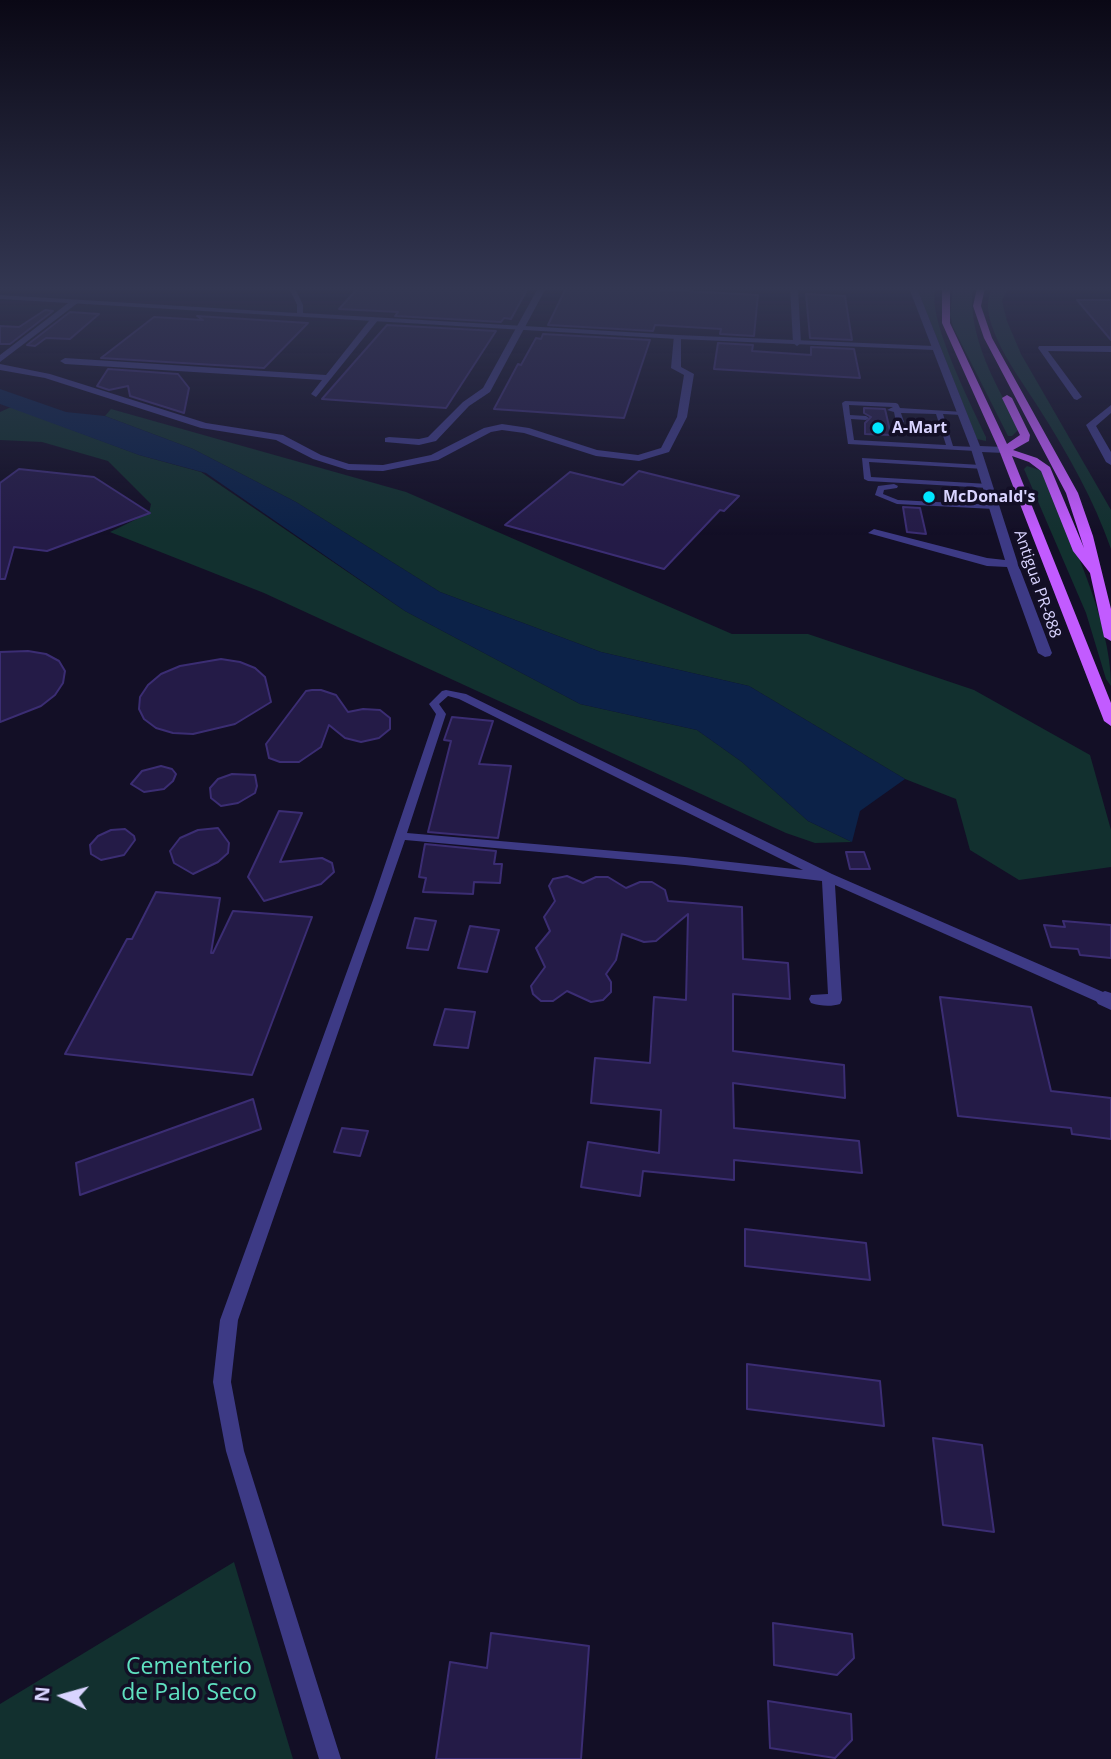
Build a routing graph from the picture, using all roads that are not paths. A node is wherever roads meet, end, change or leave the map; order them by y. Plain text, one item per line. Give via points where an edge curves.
1 (19, 370) edge
2 (205, 370) edge
3 (333, 370) edge
4 (498, 370) edge
5 (681, 370) edge
6 (943, 370) edge
7 (968, 370) edge
8 (993, 370) edge
9 (1005, 370) edge
10 (1058, 370) edge
11 (327, 378) junction
12 (998, 380) dead end
13 (1003, 391) dead end
14 (316, 394) dead end
15 (1077, 397) dead end
16 (1111, 408) edge
17 (923, 411) junction
18 (846, 412) junction
19 (939, 412) junction
20 (865, 413) dead end
21 (961, 413) junction
22 (887, 414) dead end
23 (899, 416) junction
24 (927, 423) dead end
25 (1091, 425) junction
26 (1111, 426) edge
27 (389, 440) dead end
28 (950, 447) junction
29 (976, 449) junction
30 (1004, 450) junction
31 (1111, 463) edge
32 (982, 467) junction
33 (953, 484) junction
34 (988, 486) junction
35 (994, 507) junction
36 (874, 534) dead end
37 (1012, 564) junction
38 (1100, 585) junction
39 (1111, 637) edge
40 (1045, 653) dead end
41 (1111, 722) edge
42 (400, 836) junction
43 (828, 877) junction
44 (816, 999) dead end
45 (1109, 1000) edge
46 (330, 1759) edge

1 - 5 street via 205,426 279,437 348,467 383,468 434,458 502,427 596,453 639,458 665,450 682,417 690,374
2 - 11 street
3 - 11 street
4 - 27 street via 487,390 466,404 432,439
6 - 21 street, Antigua PR-888
7 - 30 main road
8 - 12 main road
9 - 38 main road via 1072,493
10 - 15 street
11 - 14 street
13 - 30 main road via 1025,435
16 - 25 street
17 - 19 lane
17 - 23 lane
17 - 24 lane
18 - 20 lane
18 - 23 lane via 845,403 896,405
18 - 28 lane via 851,442 905,441
19 - 21 lane
19 - 28 lane
21 - 29 street, Antigua PR-888
22 - 23 lane
25 - 26 street
25 - 31 street
28 - 29 lane
29 - 30 street
29 - 32 street, Antigua PR-888
30 - 38 main road via 1046,469 1079,551
30 - 41 main road
32 - 33 lane via 865,460 868,479
32 - 34 street, Antigua PR-888
33 - 34 lane
33 - 35 lane via 889,486 881,488 878,495 897,502
34 - 35 street, Antigua PR-888
35 - 37 street, Antigua PR-888
36 - 37 street
37 - 40 street, Antigua PR-888
38 - 39 main road
42 - 43 lane
42 - 43 lane via 441,714 434,704 446,693 461,696
42 - 46 lane via 229,1320 222,1382 235,1451
43 - 44 lane via 835,1000
43 - 45 lane

